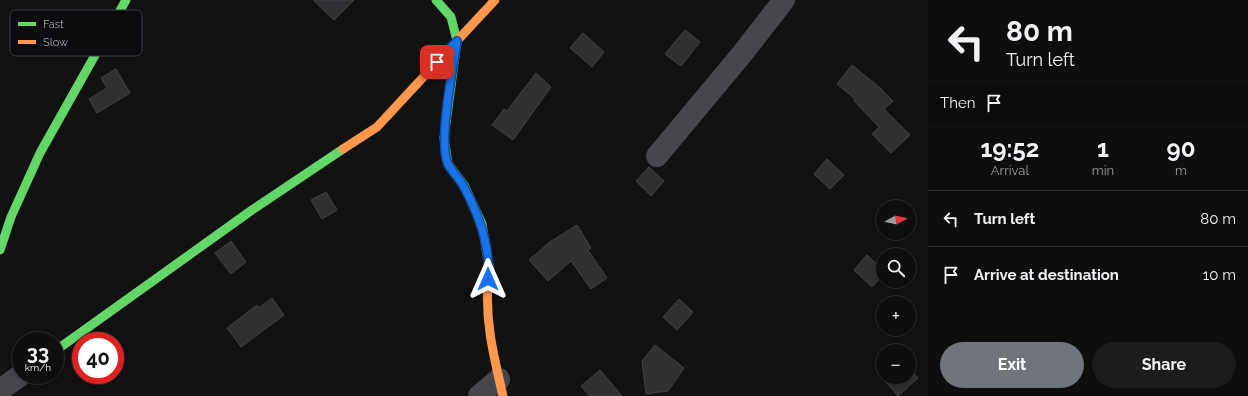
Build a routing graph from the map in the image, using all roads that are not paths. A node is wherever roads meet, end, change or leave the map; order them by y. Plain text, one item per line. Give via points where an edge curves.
1 (126, 0) edge
2 (436, 0) edge
3 (495, 0) edge
4 (784, 0) edge
5 (121, 10) edge
6 (457, 41) junction
7 (97, 56) edge
8 (657, 156) dead end
9 (0, 250) edge
10 (64, 345) edge
11 (12, 381) edge
12 (501, 387) edge
13 (0, 390) edge
14 (479, 396) edge

1 - 5 street
2 - 6 street via 451,17
3 - 6 street
4 - 8 street
6 - 10 street via 377,127 252,210
6 - 12 street via 444,138 448,164 464,185 482,224 489,266 486,307
7 - 9 street via 31,169 8,219
11 - 13 street
12 - 14 street

